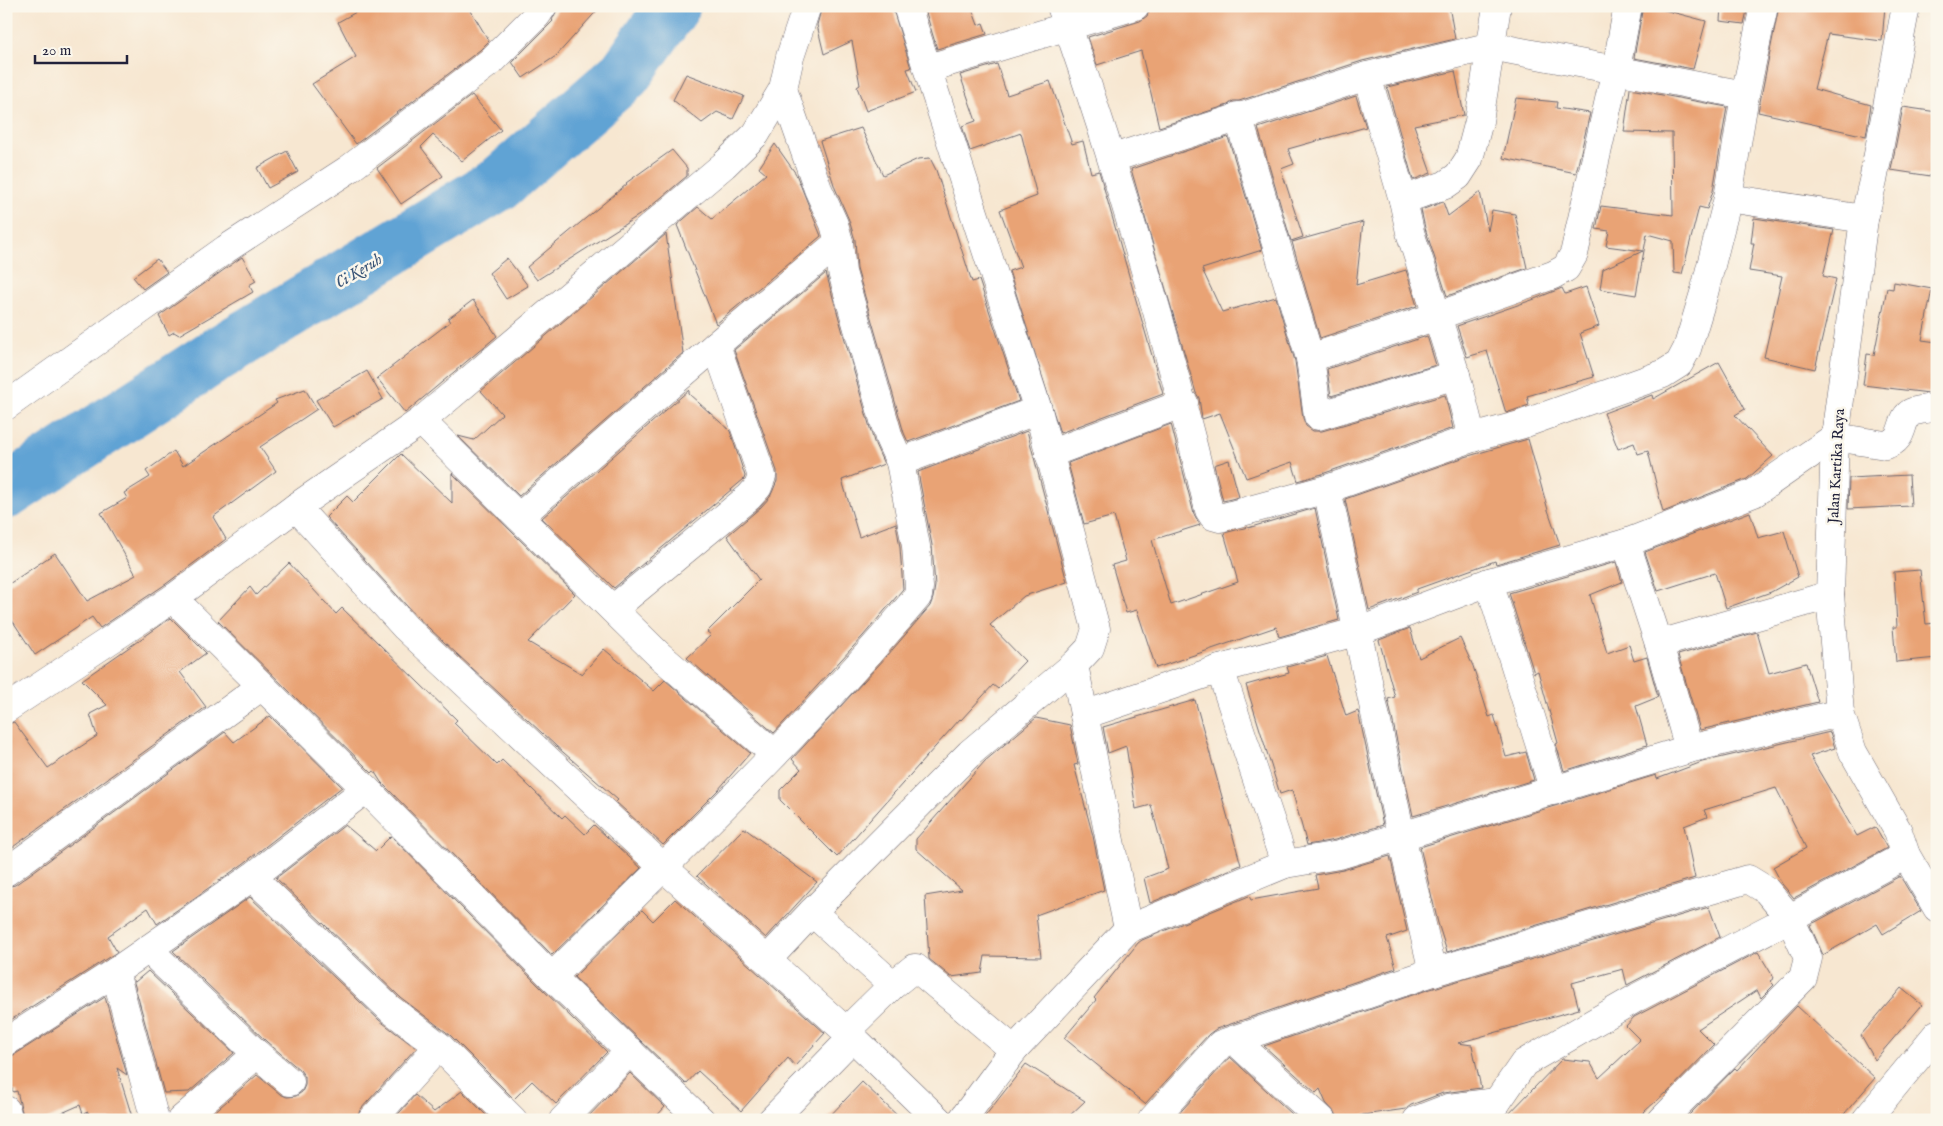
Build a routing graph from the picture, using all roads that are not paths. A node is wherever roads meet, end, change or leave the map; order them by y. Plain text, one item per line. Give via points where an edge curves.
1 (543, 6) edge
2 (807, 6) edge
3 (907, 6) edge
4 (1135, 6) edge
5 (1497, 6) edge
6 (1628, 6) edge
7 (1764, 6) edge
8 (1906, 6) edge
9 (1065, 16) edge
10 (1491, 46) junction
11 (929, 68) junction
12 (1616, 69) junction
13 (1367, 76) junction
14 (783, 89) junction
15 (1745, 95) junction
16 (1238, 116) junction
17 (1113, 158) junction
18 (1728, 198) junction
19 (1403, 200) junction
20 (1864, 219) junction
21 (839, 242) junction
22 (1437, 316) junction
23 (716, 345) junction
24 (1310, 358) junction
25 (1456, 375) junction
26 (1184, 403) junction
27 (6, 406) edge
28 (1937, 408) edge
29 (1038, 410) junction
30 (421, 421) junction
31 (1835, 437) junction
32 (1472, 438) junction
33 (1050, 454) junction
34 (900, 462) junction
35 (1327, 488) junction
36 (296, 507) junction
37 (520, 517) junction
38 (1626, 542) junction
39 (1489, 582) junction
40 (1830, 595) junction
41 (175, 597) junction
42 (614, 609) junction
43 (1359, 631) junction
44 (1659, 644) junction
45 (1074, 665) junction
46 (1220, 669) junction
47 (262, 686) junction
48 (6, 709) edge
49 (1840, 713) junction
50 (1084, 715) junction
51 (1689, 749) junction
52 (775, 754) junction
53 (366, 789) junction
54 (1554, 791) junction
55 (1401, 835) junction
56 (1906, 855) junction
57 (1285, 864) junction
58 (663, 867) junction
59 (6, 872) edge
60 (252, 877) junction
61 (1937, 908) edge
62 (812, 912) junction
63 (1790, 918) junction
64 (1128, 929) junction
65 (148, 949) junction
66 (767, 960) junction
67 (115, 972) junction
68 (1433, 972) junction
69 (552, 977) junction
70 (893, 985) junction
71 (849, 1034) junction
72 (1937, 1034) edge
73 (1234, 1040) junction
74 (6, 1042) edge
75 (439, 1046) junction
76 (1014, 1050) junction
77 (630, 1051) junction
78 (257, 1054) junction
79 (290, 1082) dead end
80 (6, 1110) edge
81 (1488, 1111) edge
82 (9, 1120) edge
83 (155, 1120) edge
84 (182, 1120) edge
85 (372, 1120) edge
86 (513, 1120) edge
87 (564, 1120) edge
88 (702, 1120) edge
89 (772, 1120) edge
90 (938, 1120) edge
91 (962, 1120) edge
92 (1152, 1120) edge
93 (1322, 1120) edge
94 (1417, 1120) edge
95 (1662, 1120) edge
96 (1866, 1120) edge

1 - 27 street via 490,62 349,169 226,249
2 - 14 street
3 - 11 street
4 - 9 street
5 - 10 street
6 - 12 street
7 - 15 street
8 - 20 street, Jalan Kartika Raya
9 - 11 street
9 - 17 street
10 - 12 street
10 - 13 street
10 - 19 street via 1470,159 1458,176 1445,185
11 - 29 street
12 - 15 street
12 - 22 street via 1574,254 1566,268
13 - 16 street
13 - 19 street
14 - 21 street
14 - 30 street via 756,134 724,165
15 - 18 street
16 - 17 street
16 - 24 street
17 - 26 street
18 - 20 street
18 - 32 street via 1704,293 1687,349 1679,364 1663,374 1520,425
19 - 22 street
20 - 31 street, Jalan Kartika Raya
21 - 23 street
21 - 34 street via 842,272 889,438
22 - 24 street
22 - 25 street
23 - 37 street
23 - 42 street via 762,476 758,487
24 - 25 street via 1318,416
25 - 32 street
26 - 33 street
26 - 35 street via 1213,516 1220,518
28 - 31 street via 1912,412 1892,444
29 - 33 street
29 - 34 street
30 - 36 street
30 - 37 street
31 - 38 street via 1754,493
31 - 40 street, Jalan Kartika Raya
32 - 35 street
33 - 45 street via 1096,629 1090,648
34 - 52 street via 916,546 918,596
35 - 43 street
36 - 41 street
36 - 58 street via 405,627
37 - 42 street
38 - 39 street
38 - 44 street
39 - 43 street
39 - 54 street
40 - 44 street
40 - 49 street, Jalan Kartika Raya
41 - 47 street
41 - 48 street
42 - 52 street via 659,655
43 - 46 street
43 - 55 street
44 - 51 street
45 - 50 street
45 - 62 street via 970,753
46 - 50 street
46 - 57 street
47 - 53 street
47 - 59 street
49 - 51 street
49 - 56 street, Jalan Kartika Raya via 1853,752 1898,831
50 - 64 street
51 - 54 street
52 - 58 street
53 - 60 street
53 - 69 street
54 - 55 street
55 - 57 street via 1339,855
55 - 68 street
56 - 61 street, Jalan Kartika Raya
56 - 63 street
57 - 64 street
58 - 66 street
58 - 69 street
60 - 65 street
60 - 75 street via 390,1009
62 - 66 street
62 - 70 street
63 - 68 street via 1766,890 1748,879
63 - 81 street via 1638,997 1524,1063
63 - 95 street via 1808,958 1803,978
64 - 76 street
65 - 67 street
65 - 78 street
66 - 71 street
67 - 74 street
67 - 83 street
68 - 73 street
69 - 77 street
70 - 71 street
70 - 76 street via 910,969 916,968
71 - 89 street
71 - 90 street
72 - 96 street
73 - 92 street via 1221,1044
73 - 93 street
75 - 85 street
75 - 86 street
76 - 91 street
77 - 87 street
77 - 88 street
78 - 79 street
78 - 84 street
80 - 82 street
81 - 94 street via 1448,1108

